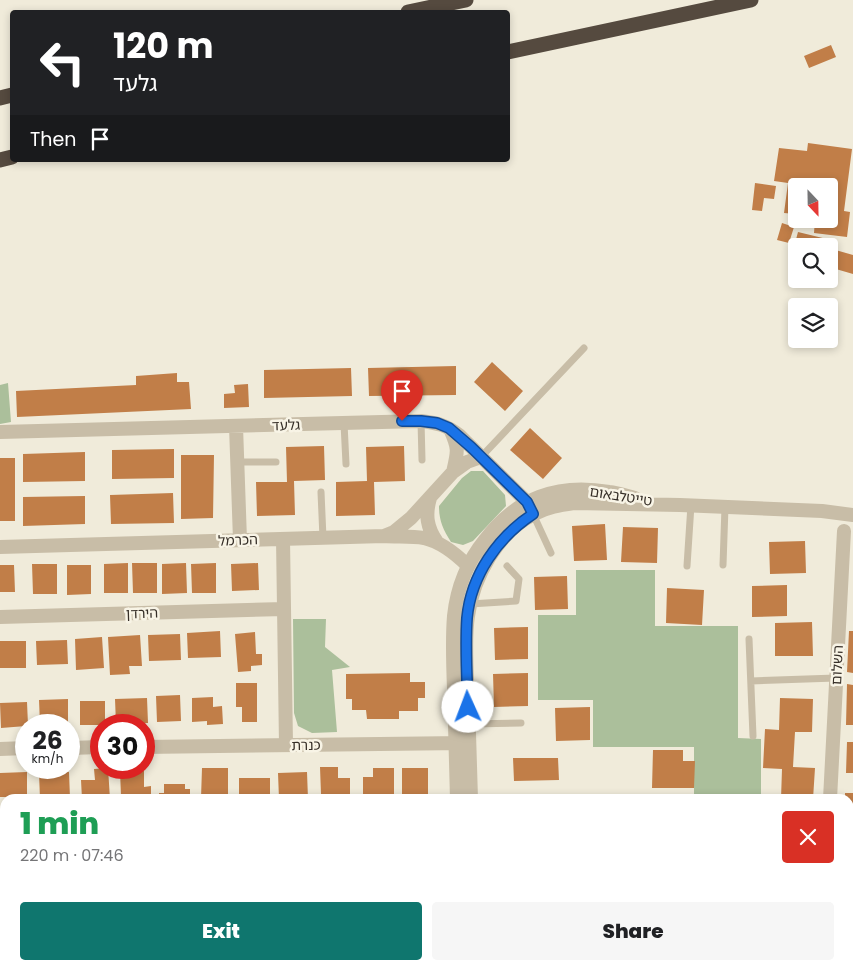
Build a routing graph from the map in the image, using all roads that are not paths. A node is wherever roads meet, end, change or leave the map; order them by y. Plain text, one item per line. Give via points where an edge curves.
1 (466, 0) edge
2 (751, 0) edge
3 (418, 10) edge
4 (510, 52) edge
5 (584, 348) dead end
6 (421, 421) junction
7 (344, 423) junction
8 (236, 426) junction
9 (449, 428) junction
10 (0, 432) edge
11 (481, 456) junction
12 (422, 460) dead end
13 (237, 462) junction
14 (276, 462) dead end
15 (346, 464) dead end
16 (453, 472) junction
17 (321, 492) dead end
18 (430, 498) junction
19 (686, 505) junction
20 (725, 507) junction
21 (530, 508) junction
22 (853, 515) edge
23 (844, 531) dead end
24 (384, 536) junction
25 (323, 538) junction
26 (283, 539) junction
27 (240, 540) junction
28 (437, 542) junction
29 (0, 548) edge
30 (552, 553) dead end
31 (723, 565) dead end
32 (468, 566) junction
33 (507, 566) dead end
34 (687, 566) dead end
35 (470, 604) junction
36 (284, 609) junction
37 (0, 617) edge
38 (750, 639) dead end
39 (836, 678) junction
40 (751, 681) junction
41 (521, 723) dead end
42 (469, 724) junction
43 (753, 736) dead end
44 (462, 743) junction
45 (286, 745) junction
46 (155, 747) edge
47 (15, 748) edge
48 (0, 749) edge
49 (457, 794) edge
50 (470, 794) edge
51 (830, 794) edge

1 - 3 highway
2 - 4 highway
5 - 11 lane
6 - 7 street, גלעד
6 - 9 street, גלעד
6 - 12 lane
7 - 8 street, גלעד
7 - 15 lane
8 - 10 street, גלעד
8 - 13 street
9 - 11 street, גלעד
9 - 16 street via 458,450
11 - 16 street
11 - 21 street, גלעד
13 - 14 lane
13 - 27 street
16 - 18 street
17 - 25 lane
18 - 24 street via 403,525
18 - 28 street via 428,523
19 - 20 street, טייטלבאום
19 - 21 street, טייטלבאום via 574,503
19 - 34 lane
20 - 22 street, טייטלבאום
20 - 31 lane
21 - 30 lane
21 - 32 street, טייטלבאום via 512,511 500,521
21 - 35 street, טייטלבאום via 490,555 480,572
23 - 39 street, השלום
24 - 25 street, הכרמל
24 - 28 street, הכרמל
25 - 26 street, הכרמל
26 - 27 street, הכרמל
26 - 36 street
27 - 29 street, הכרמל
28 - 32 street, הכרמל
32 - 44 street, טייטלבאום via 454,615 453,655
33 - 35 lane via 519,579 516,601
35 - 42 street, טייטלבאום via 467,634
36 - 37 street, הירדן
36 - 45 street
38 - 40 lane
39 - 40 lane
39 - 51 street, השלום
40 - 43 lane
41 - 42 lane
42 - 44 street, טייטלבאום
44 - 45 street, כנרת
44 - 49 street, טייטלבאום
44 - 50 street, טייטלבאום
45 - 46 street, כנרת
47 - 48 street

